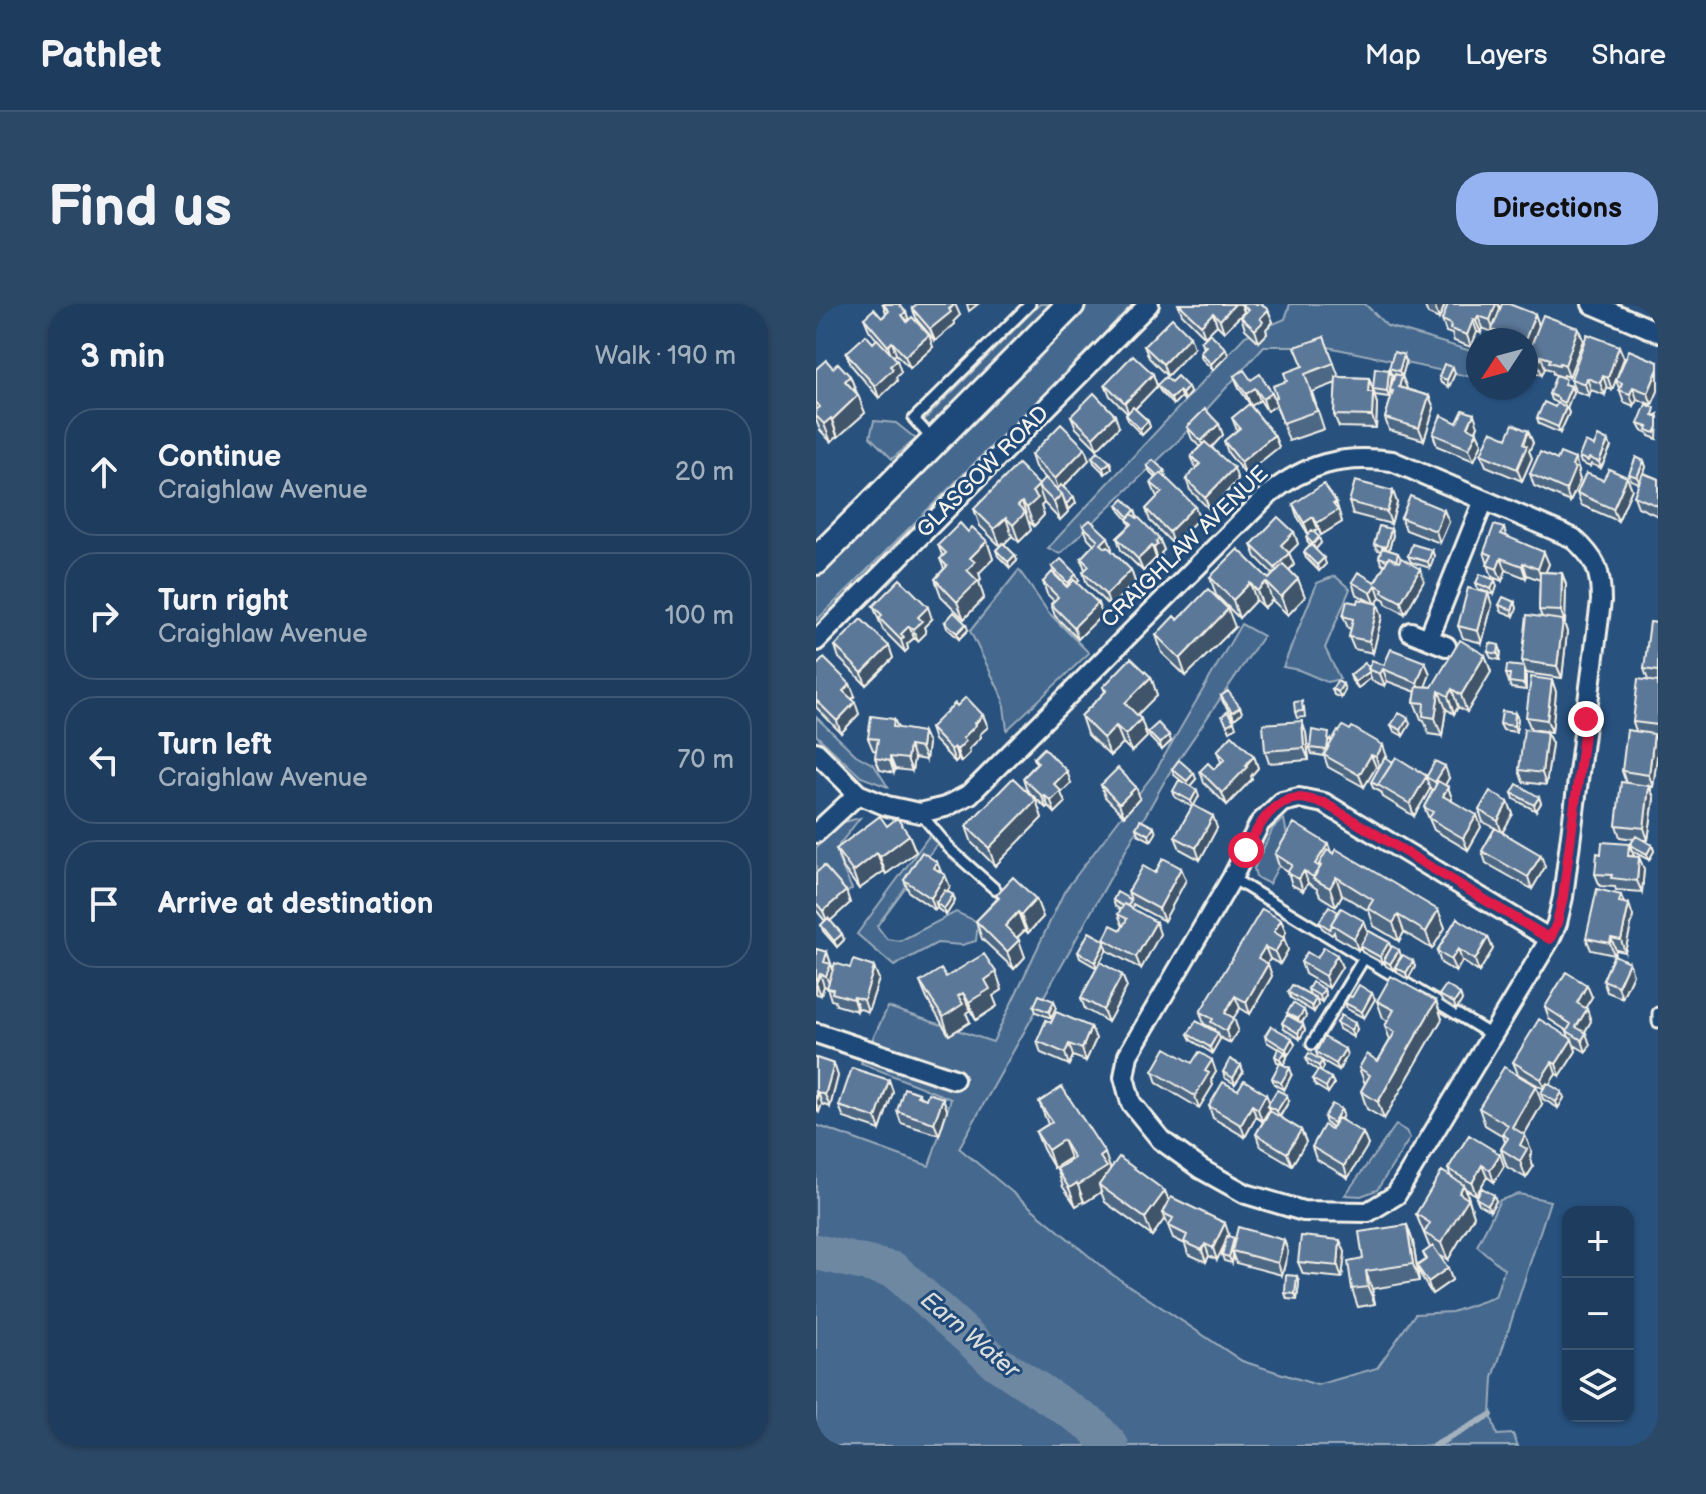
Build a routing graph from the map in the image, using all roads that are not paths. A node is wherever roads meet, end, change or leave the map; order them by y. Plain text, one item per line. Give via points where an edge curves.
1 (1030, 304) edge
2 (1071, 304) edge
3 (1149, 304) edge
4 (1592, 304) edge
5 (1658, 332) edge
6 (934, 442) junction
7 (1484, 500) junction
8 (816, 561) edge
9 (1411, 632) dead end
10 (816, 641) edge
11 (816, 752) edge
12 (858, 794) junction
13 (920, 813) junction
14 (816, 833) edge
15 (1232, 878) junction
16 (996, 890) edge
17 (1550, 939) junction
18 (1364, 958) junction
19 (1658, 1013) edge
20 (1658, 1022) edge
21 (816, 1033) edge
22 (1493, 1036) junction
23 (1312, 1044) dead end
24 (954, 1079) dead end

1 - 6 lane via 914,419
2 - 6 main road
3 - 10 street, GLASGOW ROAD
4 - 5 street
6 - 8 main road
7 - 9 street via 1437,642
7 - 13 street, CRAIGHLAW AVENUE via 1392,461 1372,459 1330,462 1284,482 970,794
7 - 17 street, CRAIGHLAW AVENUE via 1573,538 1597,565 1601,581 1563,897
11 - 12 street
12 - 13 street
12 - 14 street
13 - 16 lane
15 - 17 street, CRAIGHLAW AVENUE via 1260,823 1282,802 1299,798 1324,803
15 - 18 lane
15 - 22 street, CRAIGHLAW AVENUE via 1128,1055 1124,1077 1131,1103 1161,1140 1201,1169 1246,1194 1303,1211 1368,1212 1396,1195
17 - 22 street, CRAIGHLAW AVENUE
18 - 22 lane
18 - 23 lane
19 - 20 lane
21 - 24 street

